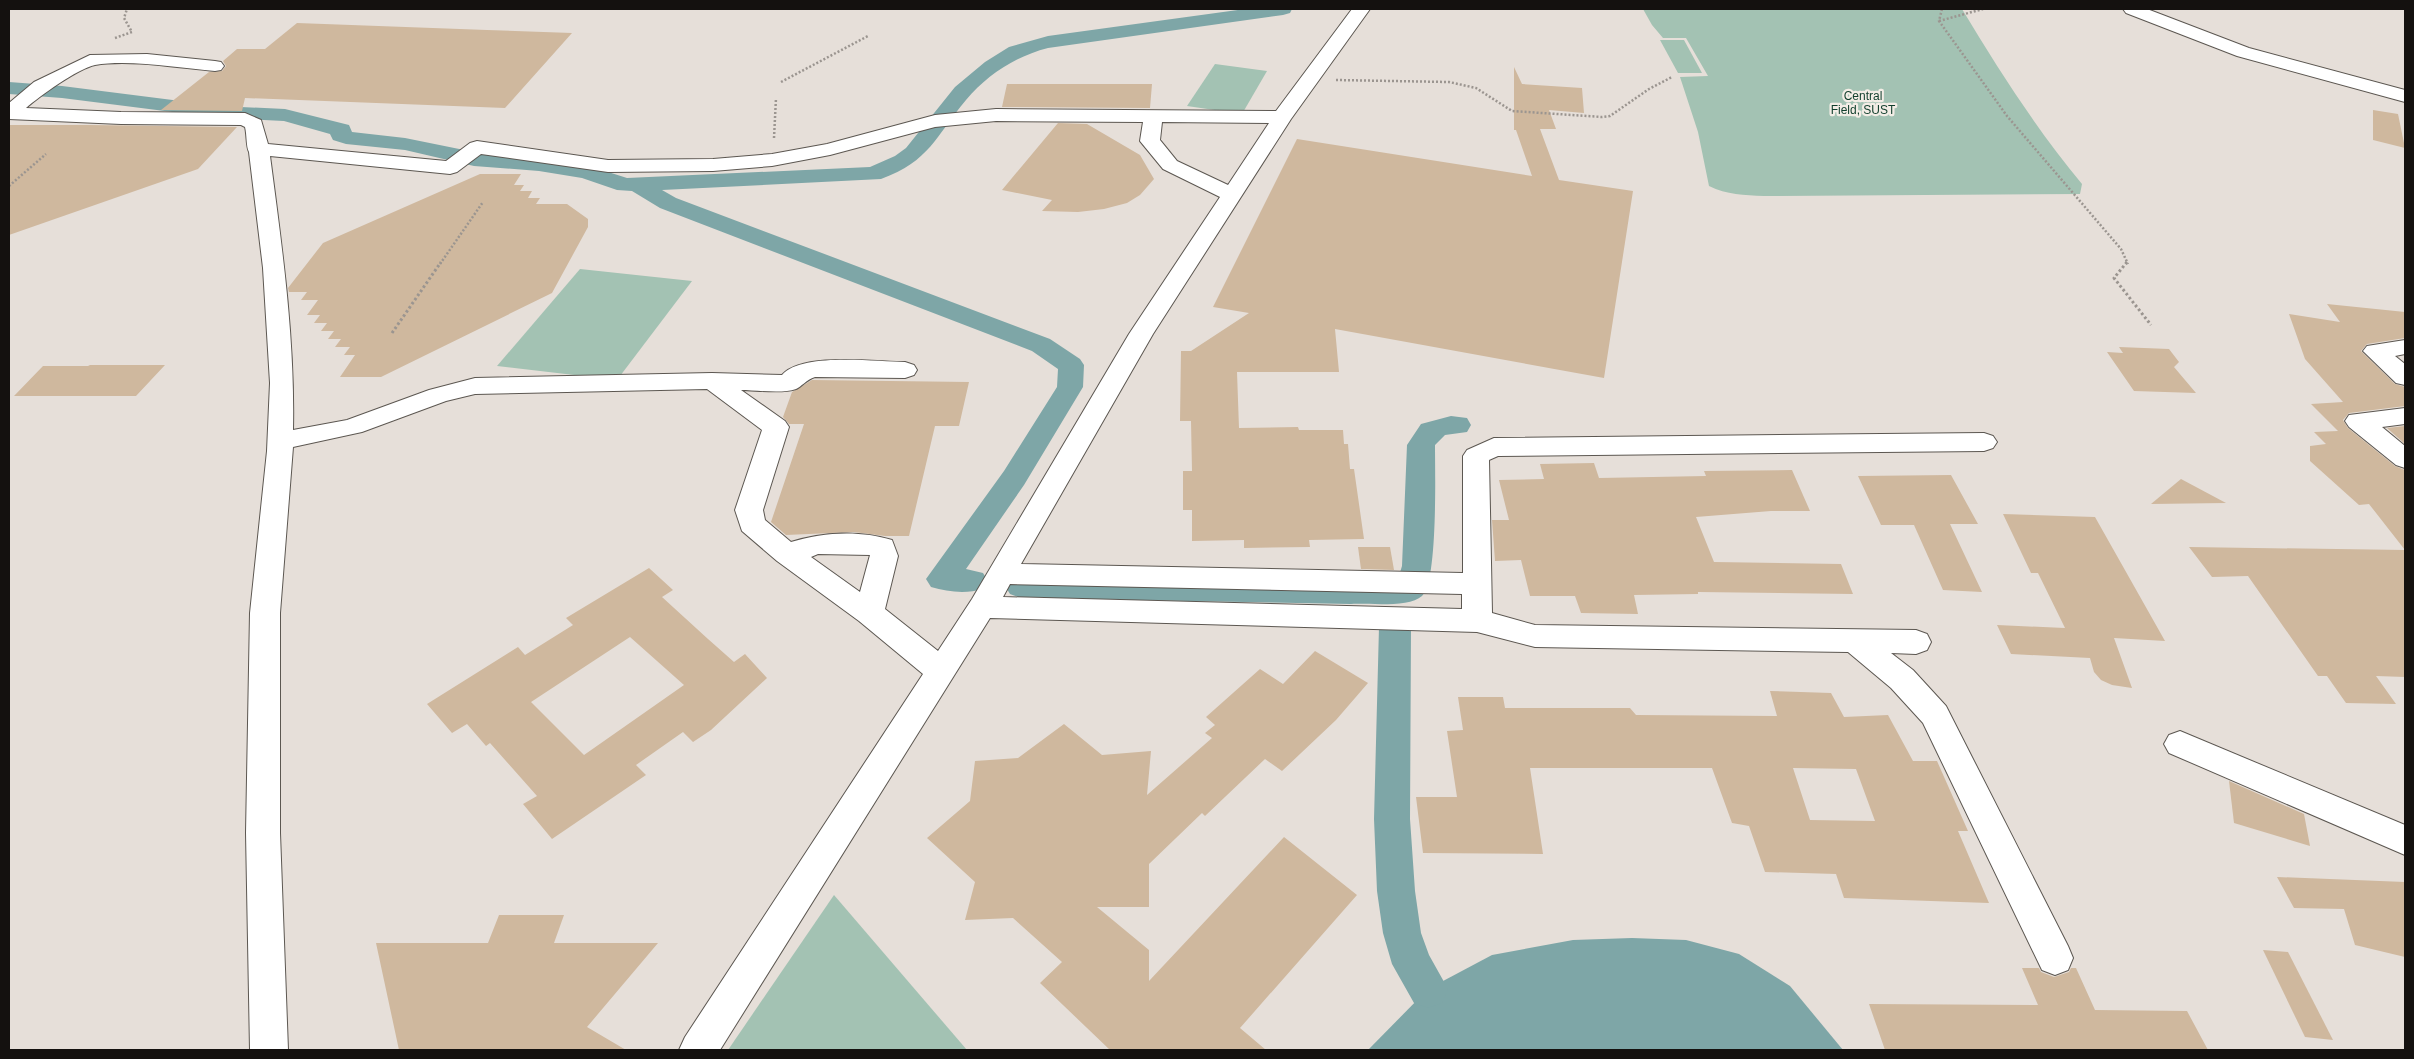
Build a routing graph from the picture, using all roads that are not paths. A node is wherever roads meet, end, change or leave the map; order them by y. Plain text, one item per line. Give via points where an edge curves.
1 (1361, 9) edge
2 (2132, 9) edge
3 (215, 66) dead end
4 (2405, 96) edge
5 (9, 112) edge
6 (1151, 116) junction
7 (1282, 116) junction
8 (257, 149) junction
9 (1232, 195) junction
10 (2405, 347) edge
11 (905, 370) dead end
12 (2405, 377) edge
13 (712, 381) junction
14 (789, 383) junction
15 (2405, 416) edge
16 (776, 427) junction
17 (281, 440) junction
18 (1984, 442) dead end
19 (2405, 459) edge
20 (787, 554) junction
21 (1002, 573) junction
22 (1476, 584) junction
23 (982, 607) junction
24 (869, 613) junction
25 (1477, 620) junction
26 (1854, 641) junction
27 (1916, 642) dead end
28 (941, 671) junction
29 (2180, 744) dead end
30 (2405, 840) edge
31 (2055, 958) dead end
32 (269, 1050) edge
33 (698, 1050) edge

1 - 7 street
2 - 4 street via 2243,52
3 - 5 street via 147,60 94,60 68,70 36,89
5 - 8 street via 121,118 245,119 254,124
6 - 7 street
6 - 8 street via 996,115 935,122 772,160 714,165 608,166 477,147 450,168
6 - 9 street via 1150,141 1170,165
7 - 9 street
8 - 17 street via 274,268 282,382
9 - 21 street via 1141,334
10 - 12 street via 2375,351
11 - 14 street via 812,369 795,376
13 - 14 street
13 - 16 street
13 - 17 street via 475,386 450,390 347,429
14 - 16 street
15 - 19 street via 2358,421
16 - 20 street via 749,510 752,524
17 - 32 street via 265,614 263,833
18 - 22 street via 1494,447 1476,456
20 - 24 street
20 - 24 street via 817,544 882,547 884,556
21 - 22 street via 1060,577
21 - 23 street
22 - 25 street
23 - 25 street
23 - 28 street
24 - 28 street
25 - 26 street via 1535,636
26 - 27 street
26 - 31 street via 1902,679 1935,714
28 - 33 street
29 - 30 street

